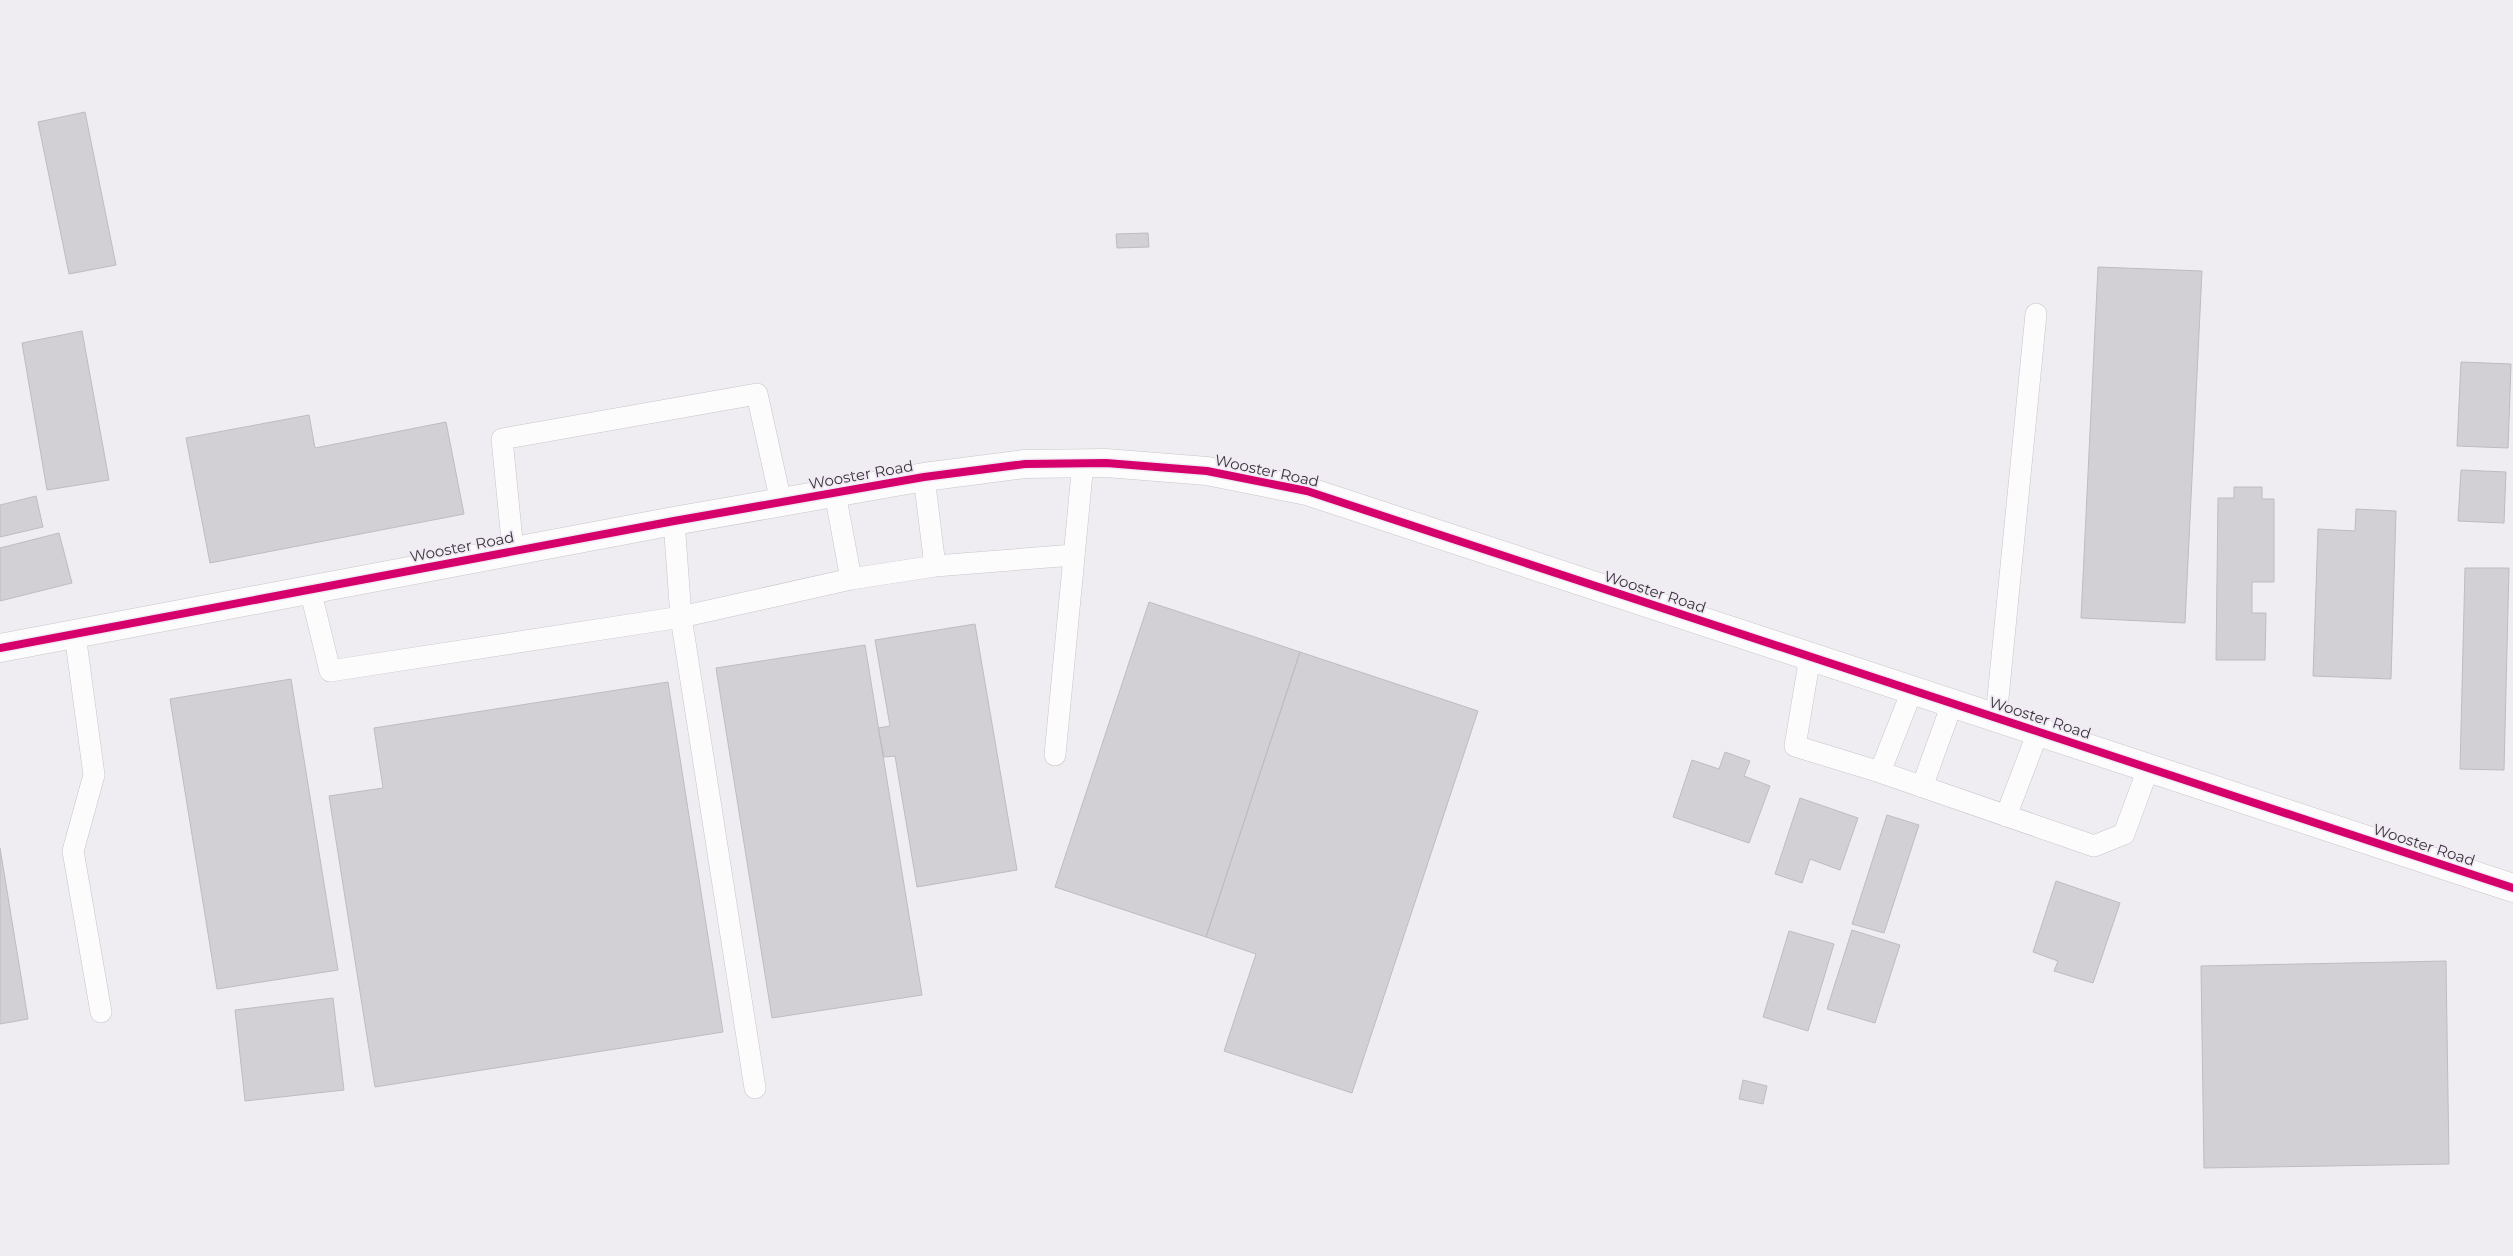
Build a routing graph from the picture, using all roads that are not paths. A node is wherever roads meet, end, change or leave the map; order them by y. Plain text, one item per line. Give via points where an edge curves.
1 (2036, 314) dead end
2 (1084, 464) junction
3 (924, 477) junction
4 (836, 493) junction
5 (781, 502) junction
6 (674, 521) junction
7 (513, 551) junction
8 (1074, 555) junction
9 (935, 566) junction
10 (851, 579) junction
11 (310, 589) junction
12 (681, 617) junction
13 (75, 634) junction
14 (0, 648) edge
15 (1810, 657) junction
16 (1912, 691) junction
17 (1952, 704) junction
18 (1996, 718) junction
19 (2038, 732) junction
20 (1055, 755) dead end
21 (2148, 769) junction
22 (1880, 772) junction
23 (1922, 787) junction
24 (2006, 816) junction
25 (2513, 888) edge
26 (101, 1012) dead end
27 (755, 1088) dead end

1 - 18 lane
2 - 3 street, Wooster Road via 1025,464
2 - 8 lane
2 - 15 street, Wooster Road via 1207,471 1306,492
3 - 4 street, Wooster Road
3 - 9 lane
4 - 5 street, Wooster Road
4 - 10 lane
5 - 6 street, Wooster Road
5 - 7 lane via 757,394 502,438
6 - 7 street, Wooster Road
6 - 12 lane
7 - 11 street, Wooster Road
8 - 9 lane
8 - 20 lane
9 - 10 lane
10 - 12 lane
11 - 12 lane via 330,671
11 - 13 street, Wooster Road
12 - 27 lane
13 - 14 street, Wooster Road
13 - 26 lane via 94,775 72,851
15 - 16 street, Wooster Road
15 - 22 lane via 1795,746
16 - 17 street, Wooster Road
16 - 22 lane
17 - 18 street, Wooster Road
17 - 23 lane
18 - 19 street, Wooster Road
19 - 21 street, Wooster Road
19 - 24 lane
21 - 24 lane via 2124,834 2094,846
21 - 25 street, Wooster Road
22 - 23 lane
23 - 24 lane

